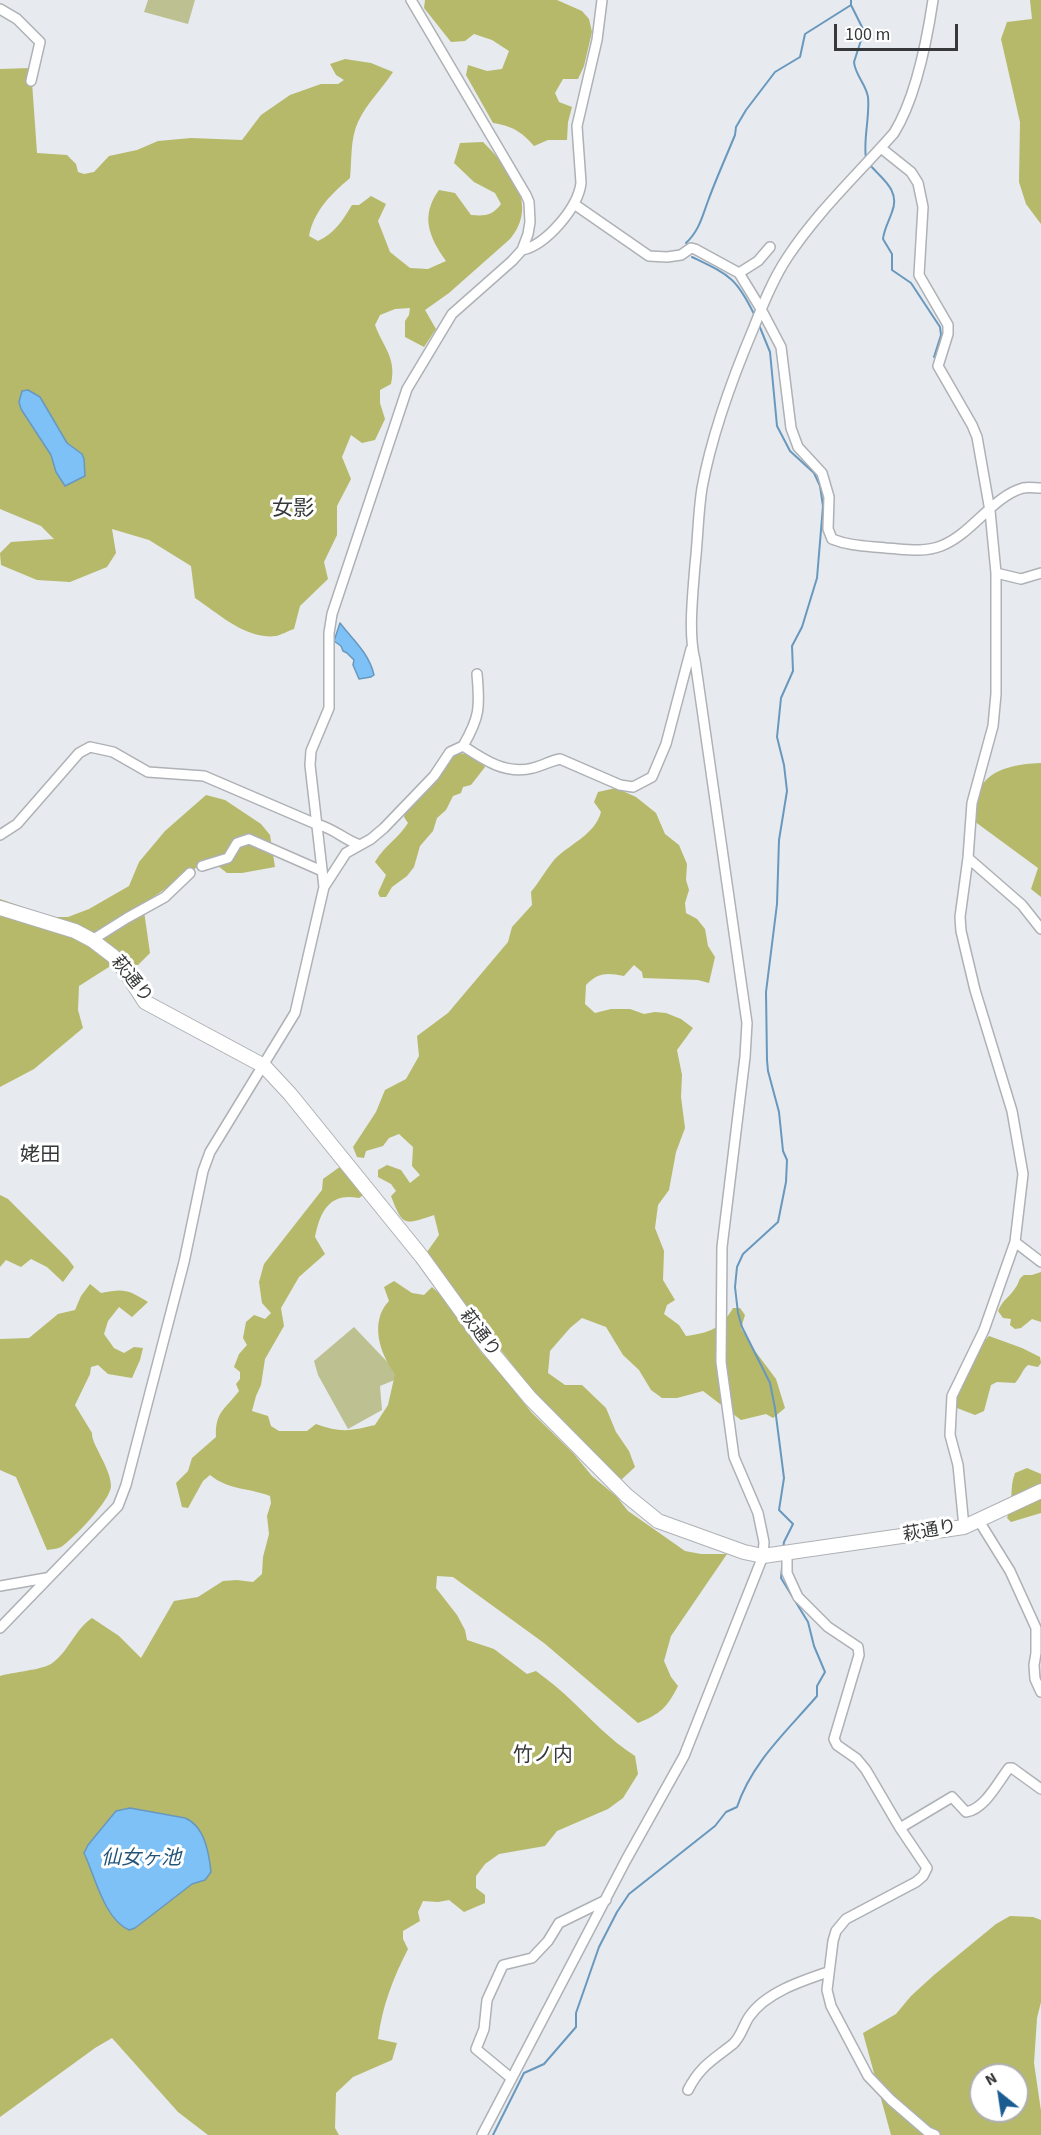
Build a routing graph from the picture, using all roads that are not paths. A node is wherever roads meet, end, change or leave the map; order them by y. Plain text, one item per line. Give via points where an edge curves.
1 (411, 0) edge
2 (602, 0) edge
3 (933, 0) edge
4 (0, 9) edge
5 (31, 81) dead end
6 (882, 148) junction
7 (574, 204) junction
8 (770, 248) dead end
9 (522, 250) junction
10 (740, 273) junction
11 (761, 309) junction
12 (1041, 488) edge
13 (990, 511) junction
14 (996, 573) junction
15 (1041, 573) edge
16 (692, 646) junction
17 (477, 674) dead end
18 (463, 746) junction
19 (316, 824) junction
20 (0, 835) edge
21 (348, 841) junction
22 (360, 845) junction
23 (346, 853) junction
24 (968, 858) junction
25 (202, 866) dead end
26 (322, 871) junction
27 (190, 873) dead end
28 (324, 887) junction
29 (0, 908) edge
30 (1041, 928) edge
31 (92, 940) junction
32 (264, 1066) junction
33 (1015, 1242) junction
34 (1041, 1262) edge
35 (1041, 1491) edge
36 (979, 1521) junction
37 (964, 1527) junction
38 (787, 1554) junction
39 (763, 1556) junction
40 (46, 1578) junction
41 (0, 1586) edge
42 (0, 1628) edge
43 (1038, 1628) edge
44 (1038, 1679) edge
45 (1041, 1692) edge
46 (1041, 1789) edge
47 (900, 1828) junction
48 (606, 1900) junction
49 (828, 1972) junction
50 (511, 2078) junction
51 (688, 2090) dead end
52 (482, 2135) edge
53 (935, 2135) edge

1 - 9 street via 526,195 530,222
2 - 7 street via 577,126 581,183
3 - 6 street via 909,103 894,134
4 - 5 street via 17,19 40,42
6 - 11 street via 794,248
6 - 13 street via 911,172 918,183 923,207 919,275 948,325 938,366 977,437
7 - 9 street via 541,242
7 - 10 street via 649,256 681,255 690,248
8 - 10 street
9 - 19 street via 452,314 407,389 328,633 329,708 311,751 310,765
10 - 11 street
11 - 13 street via 781,347 794,438 802,453 822,473 827,486 828,529 832,539 844,544 922,550 960,536
11 - 16 street via 740,359 707,463 692,595
12 - 13 street via 1012,492
13 - 14 street
14 - 15 street via 1022,579
14 - 24 street via 993,726 972,803
16 - 18 street via 666,744 652,777 645,783 633,787 620,785 560,759 517,771 484,760
16 - 39 street via 747,1023 722,1247 721,1362 734,1457 758,1513
17 - 18 street via 480,703 475,726
18 - 22 street via 450,752 426,785 371,840
19 - 20 street via 204,777 148,772 113,752 90,747 79,753 17,824
19 - 21 street via 339,832
19 - 26 street
21 - 22 street
21 - 23 street
22 - 23 street
23 - 28 street
24 - 30 street via 1022,905
24 - 33 street via 960,916 962,938 1012,1111 1023,1174
25 - 26 street via 228,858 237,843 249,839
26 - 28 street
27 - 31 street via 165,897
28 - 32 street via 295,1013
29 - 31 street, 萩通り
31 - 32 street, 萩通り via 113,956 145,1002
32 - 39 street, 萩通り via 422,1257 530,1398 626,1495 657,1521
32 - 40 street via 210,1152 203,1171 139,1441 118,1506
33 - 34 street
33 - 37 street via 984,1330 952,1396 950,1435 958,1465
35 - 36 street, 萩通り
36 - 37 street, 萩通り
36 - 43 street via 1010,1571
37 - 38 street, 萩通り
38 - 39 street, 萩通り
38 - 47 street via 787,1572 798,1597 828,1627 858,1647 859,1655 834,1738 866,1770
39 - 48 street via 688,1748
40 - 41 street
40 - 42 street
43 - 44 street via 1034,1665
44 - 45 street
46 - 47 street via 1009,1768 980,1805 970,1811 966,1812 952,1797
47 - 49 street via 927,1871 916,1882 846,1919 836,1931
48 - 50 street
48 - 50 street via 560,1923 532,1958 503,1965 487,2000 484,2029 474,2052
49 - 51 street via 796,1982 755,2010 734,2043 704,2065
49 - 53 street via 829,2000 868,2076
50 - 52 street

